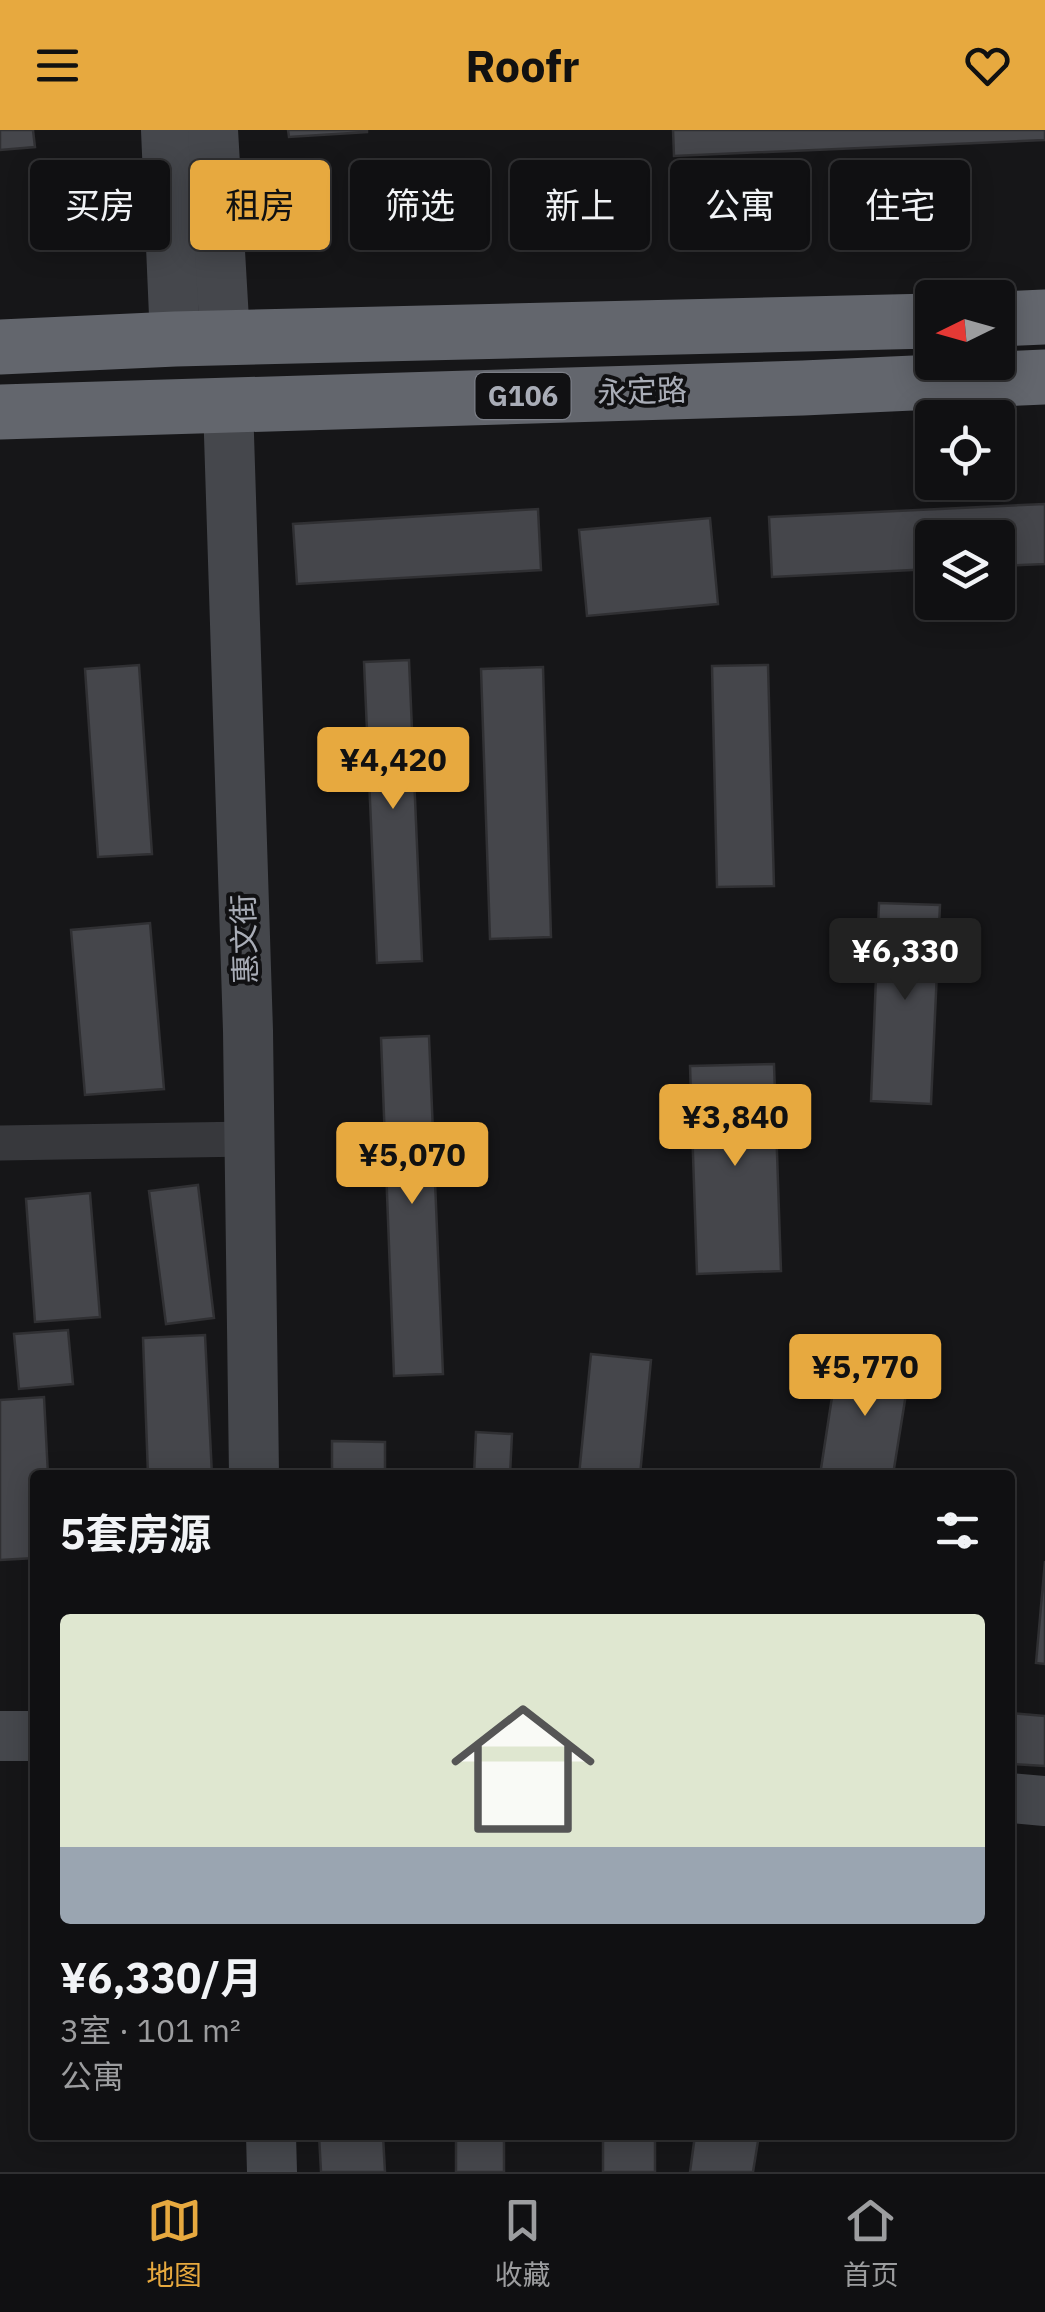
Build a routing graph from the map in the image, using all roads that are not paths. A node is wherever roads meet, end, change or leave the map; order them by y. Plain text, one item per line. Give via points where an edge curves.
1 (166, 130) edge
2 (212, 130) edge
3 (1045, 318) edge
4 (1015, 319) edge
5 (915, 321) edge
6 (200, 338) junction
7 (0, 347) edge
8 (1045, 377) edge
9 (228, 404) junction
10 (0, 412) edge
11 (250, 1138) junction
12 (0, 1143) edge
13 (254, 1470) edge
14 (0, 1736) edge
15 (30, 1736) edge
16 (1015, 1798) edge
17 (1045, 1801) edge
18 (271, 2140) edge
19 (272, 2172) edge

1 - 6 street
2 - 6 street
3 - 4 highway
5 - 6 highway, G106
6 - 7 highway, G106
8 - 9 highway, 永定路 / G106
9 - 10 highway, 永定路 / G106
9 - 11 street, 惠文街
11 - 12 street
11 - 13 street, 惠文街
14 - 15 street
16 - 17 street
18 - 19 street

